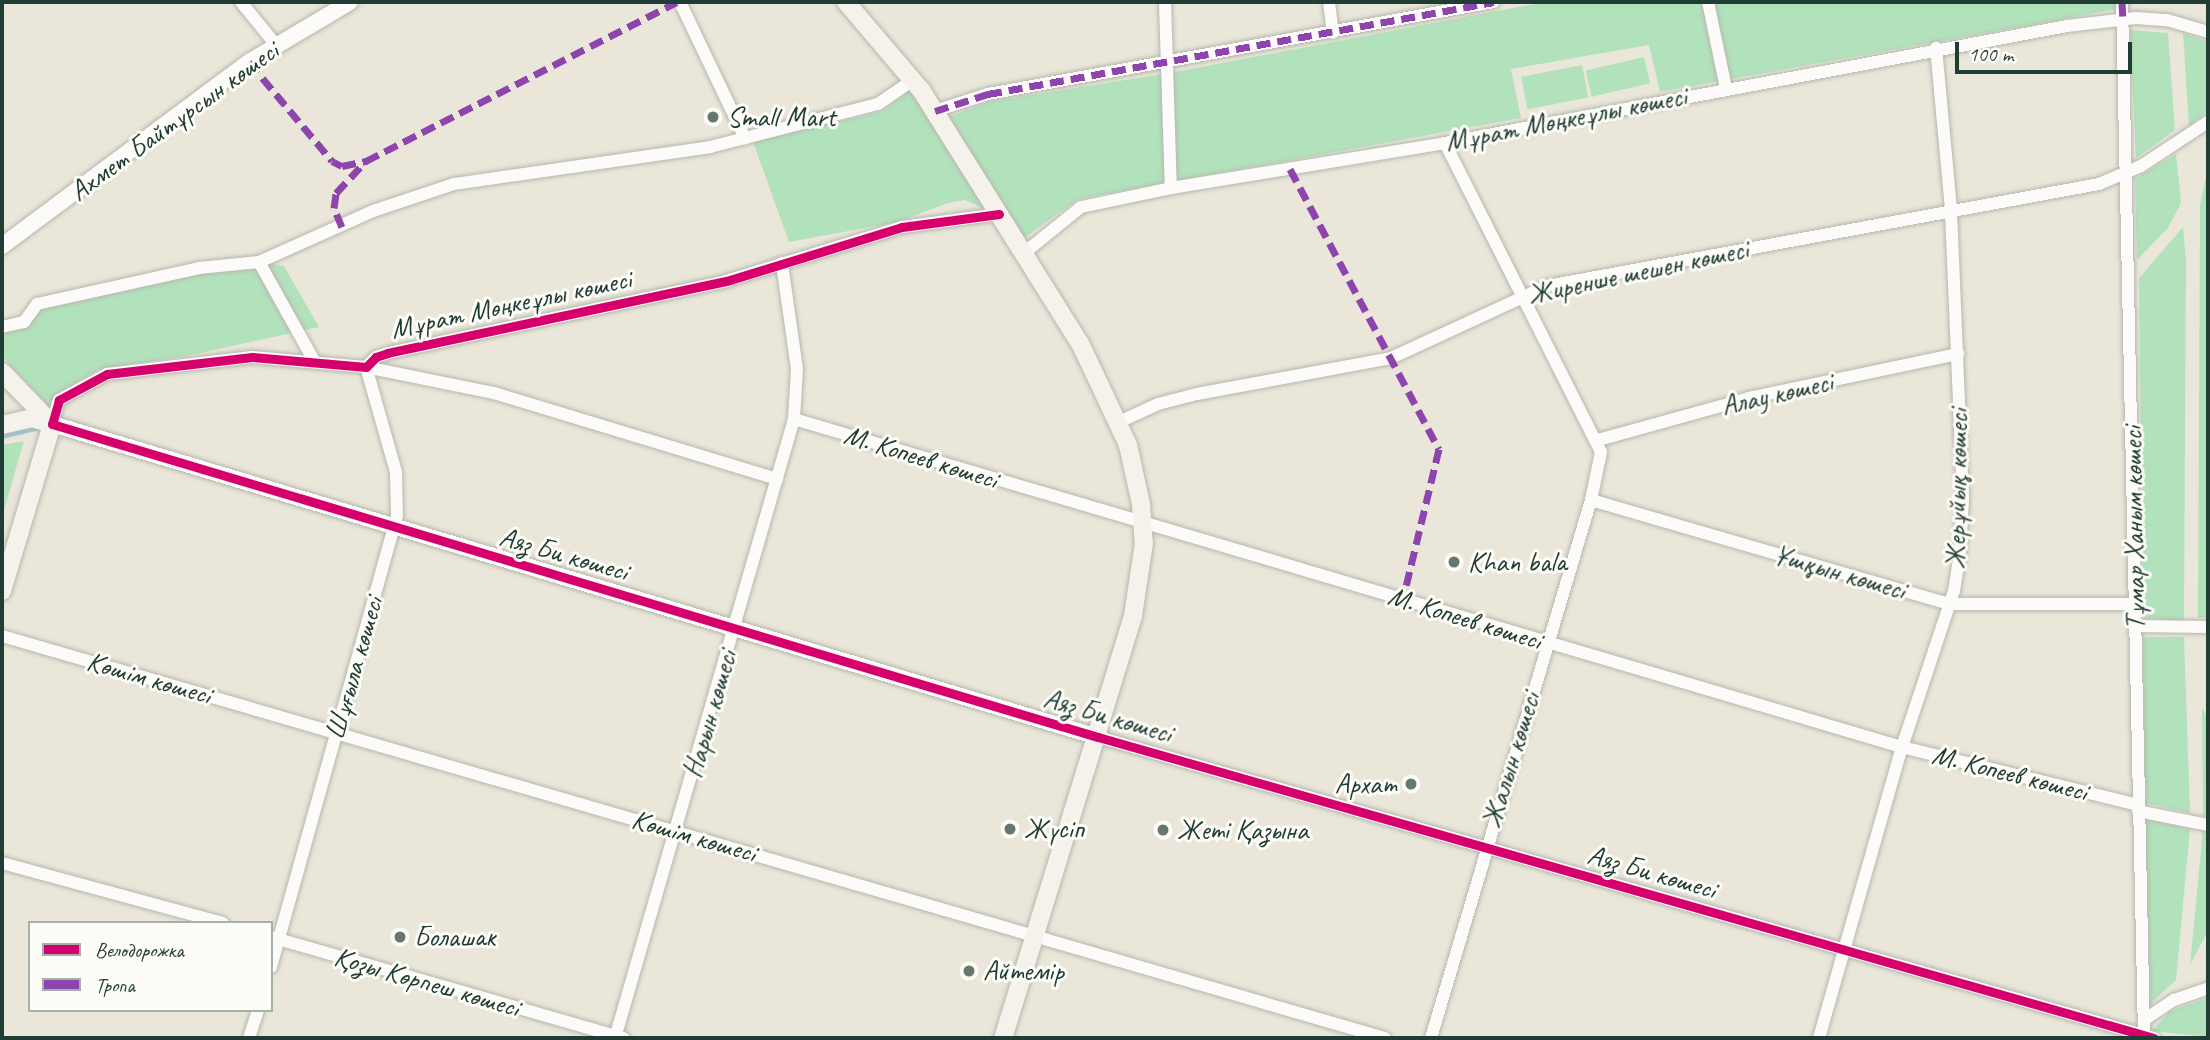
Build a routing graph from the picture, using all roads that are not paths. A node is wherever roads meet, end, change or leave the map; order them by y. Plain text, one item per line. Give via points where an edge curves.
1 (241, 2) edge
2 (350, 2) edge
3 (680, 2) edge
4 (846, 2) edge
5 (1165, 2) edge
6 (1329, 2) edge
7 (1493, 2) edge
8 (1708, 2) edge
9 (2122, 2) edge
10 (2123, 19) junction
11 (2208, 32) edge
12 (1333, 33) junction
13 (276, 46) junction
14 (1936, 48) junction
15 (1169, 62) junction
16 (913, 80) junction
17 (1726, 88) junction
18 (935, 111) junction
19 (2208, 122) edge
20 (745, 138) junction
21 (1445, 143) junction
22 (2129, 173) junction
23 (1171, 188) junction
24 (1951, 209) junction
25 (999, 214) junction
26 (2, 246) edge
27 (1024, 253) junction
28 (259, 262) junction
29 (782, 262) junction
30 (1520, 296) junction
31 (2, 327) edge
32 (1958, 354) junction
33 (313, 359) junction
34 (366, 367) junction
35 (2, 372) edge
36 (30, 401) junction
37 (794, 419) junction
38 (1119, 422) junction
39 (10, 423) edge
40 (52, 424) junction
41 (1598, 440) junction
42 (777, 478) junction
43 (1591, 500) junction
44 (1143, 521) junction
45 (394, 528) junction
46 (2, 591) edge
47 (1950, 604) junction
48 (2135, 604) junction
49 (2136, 626) junction
50 (2208, 627) edge
51 (734, 628) junction
52 (2, 636) edge
53 (1547, 643) junction
54 (335, 732) junction
55 (1098, 737) junction
56 (1902, 747) junction
57 (2138, 808) junction
58 (2208, 825) edge
59 (677, 831) junction
60 (1484, 848) junction
61 (2, 863) edge
62 (216, 921) edge
63 (1035, 935) junction
64 (276, 938) edge
65 (1844, 951) junction
66 (273, 956) edge
67 (2208, 988) edge
68 (257, 1012) edge
69 (2144, 1020) junction
70 (618, 1037) edge
71 (248, 1038) edge
72 (1003, 1038) edge
73 (1385, 1038) edge
74 (1431, 1038) edge
75 (1819, 1038) edge
76 (2147, 1038) edge

1 - 13 street
2 - 13 street, Ахмет Байтұрсын көшесі
3 - 20 street
4 - 16 main road
5 - 15 street
6 - 12 street
7 - 12 street
8 - 17 street
9 - 10 street, Тұмар Ханым көшесі
10 - 11 street, Мұрат Мөңкеұлы көшесі via 2167,20
10 - 14 street, Мұрат Мөңкеұлы көшесі
10 - 22 street, Тұмар Ханым көшесі
12 - 15 street
13 - 26 street, Ахмет Байтұрсын көшесі
14 - 17 street, Мұрат Мөңкеұлы көшесі
14 - 24 street, Жерұйық көшесі
15 - 18 street via 988,94
15 - 23 street
16 - 18 main road
16 - 20 street via 878,104
17 - 21 street, Мұрат Мөңкеұлы көшесі
18 - 25 main road
19 - 22 street, Жиренше шешен көшесі
20 - 28 street via 454,184 373,211
21 - 23 street, Мұрат Мөңкеұлы көшесі
21 - 30 street, Жалын көшесі
22 - 24 street, Жиренше шешен көшесі via 2099,184
22 - 48 street, Тұмар Ханым көшесі
23 - 27 street, Мұрат Мөңкеұлы көшесі via 1081,207
24 - 30 street, Жиренше шешен көшесі via 1547,286
24 - 32 street, Жерұйық көшесі
25 - 27 main road
25 - 29 street, Мұрат Мөңкеұлы көшесі via 902,227
27 - 38 main road via 1080,343
28 - 31 street via 199,268 64,297 37,304 24,322
28 - 33 street
29 - 34 street, Мұрат Мөңкеұлы көшесі via 726,281 388,353
29 - 37 street, Нарын көшесі via 797,369
30 - 38 street, Жиренше шешен көшесі via 1391,358 1197,394 1150,407
30 - 41 street, Жалын көшесі
32 - 41 street, Алау көшесі via 1749,398
32 - 47 street, Жерұйық көшесі via 1962,509
33 - 34 street, Мұрат Мөңкеұлы көшесі
33 - 40 street, Мұрат Мөңкеұлы көшесі via 253,357 107,374 59,400
34 - 42 street via 494,393
34 - 45 street, Шұғыла көшесі via 396,472
35 - 36 main road
36 - 39 main road
36 - 40 main road
37 - 42 street, Нарын көшесі
37 - 44 street, М. Копеев көшесі
38 - 44 main road via 1136,474
39 - 40 main road via 32,418
40 - 45 street, Аяз Би көшесі
40 - 46 main road
41 - 43 street, Жалын көшесі via 1600,463
42 - 51 street, Нарын көшесі
43 - 47 street, Ұшқын көшесі
43 - 53 street, Жалын көшесі
44 - 53 street, М. Копеев көшесі
44 - 55 main road via 1136,603
45 - 51 street, Аяз Би көшесі
45 - 54 street, Шұғыла көшесі
47 - 48 street, Ұшқын көшесі
47 - 56 street, Жерұйық көшесі
48 - 49 street, Тұмар Ханым көшесі
49 - 50 street
49 - 57 street, Тұмар Ханым көшесі
51 - 55 street, Аяз Би көшесі
51 - 59 street, Нарын көшесі
52 - 54 street, Көшім көшесі
53 - 56 street, М. Копеев көшесі
53 - 60 street, Жалын көшесі
54 - 59 street, Көшім көшесі
54 - 64 street, Шұғыла көшесі
55 - 60 street, Аяз Би көшесі
55 - 63 main road
56 - 57 street, М. Копеев көшесі
56 - 65 street, Жерұйық көшесі
57 - 58 street, М. Копеев көшесі
57 - 69 street, Тұмар Ханым көшесі
59 - 63 street, Көшім көшесі
59 - 70 street, Нарын көшесі
60 - 65 street, Аяз Би көшесі
60 - 74 street, Жалын көшесі
61 - 62 street
63 - 72 main road
63 - 73 street, Көшім көшесі
64 - 66 street, Шұғыла көшесі
64 - 70 street, Қозы Көрпеш көшесі
65 - 75 street, Жерұйық көшесі
65 - 76 street, Аяз Би көшесі
67 - 69 street via 2174,1000
68 - 71 street
69 - 76 street, Тұмар Ханым көшесі

